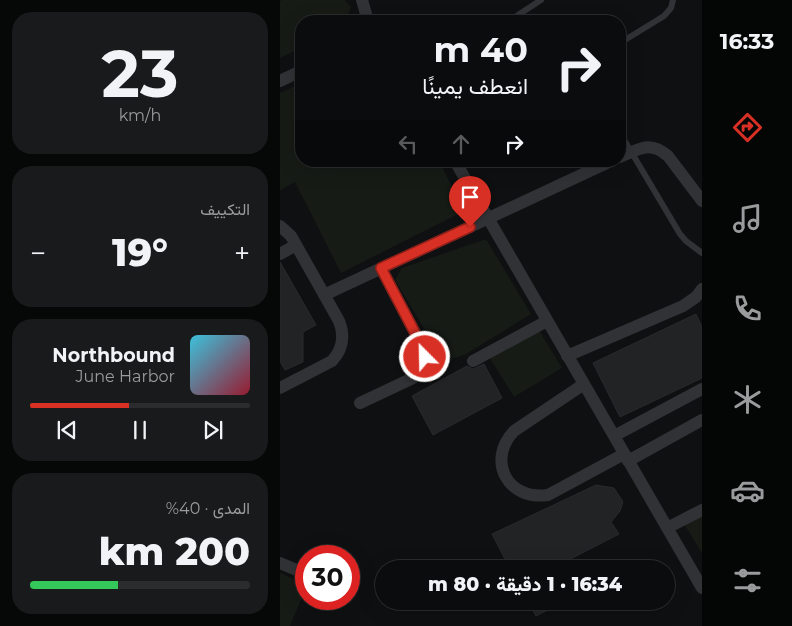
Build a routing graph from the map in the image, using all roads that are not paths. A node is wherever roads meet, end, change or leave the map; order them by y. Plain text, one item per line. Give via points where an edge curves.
1 (362, 0) edge
2 (541, 0) edge
3 (673, 0) edge
4 (366, 15) edge
5 (518, 15) dead end
6 (626, 39) edge
7 (295, 74) edge
8 (280, 81) edge
9 (626, 155) edge
10 (458, 167) edge
11 (598, 167) edge
12 (702, 201) edge
13 (488, 219) junction
14 (280, 226) edge
15 (296, 246) junction
16 (702, 253) edge
17 (280, 254) edge
18 (381, 268) junction
19 (702, 289) edge
20 (324, 295) junction
21 (547, 321) junction
22 (567, 356) junction
23 (473, 361) dead end
24 (584, 384) junction
25 (280, 388) edge
26 (702, 389) edge
27 (360, 403) dead end
28 (702, 420) edge
29 (614, 436) junction
30 (626, 458) junction
31 (702, 510) edge
32 (667, 528) junction
33 (280, 563) edge
34 (295, 569) edge
35 (702, 588) edge

1 - 4 street
2 - 5 lane
3 - 6 lane via 664,16
7 - 8 street
9 - 12 street via 646,146 662,150
9 - 16 lane via 680,234
10 - 13 street
11 - 13 street
13 - 18 street
13 - 21 street
14 - 15 street
15 - 17 street
15 - 20 street
18 - 20 street
18 - 27 street via 424,350 425,363 413,378
19 - 22 street via 683,306
20 - 25 street via 341,328 340,349 332,361
21 - 22 street
21 - 23 street
22 - 24 street
24 - 29 street
24 - 30 street via 514,431 503,446 503,473 521,492 548,495
26 - 29 street
28 - 30 street
29 - 30 street
30 - 32 street
31 - 32 street
32 - 35 street
33 - 34 street

